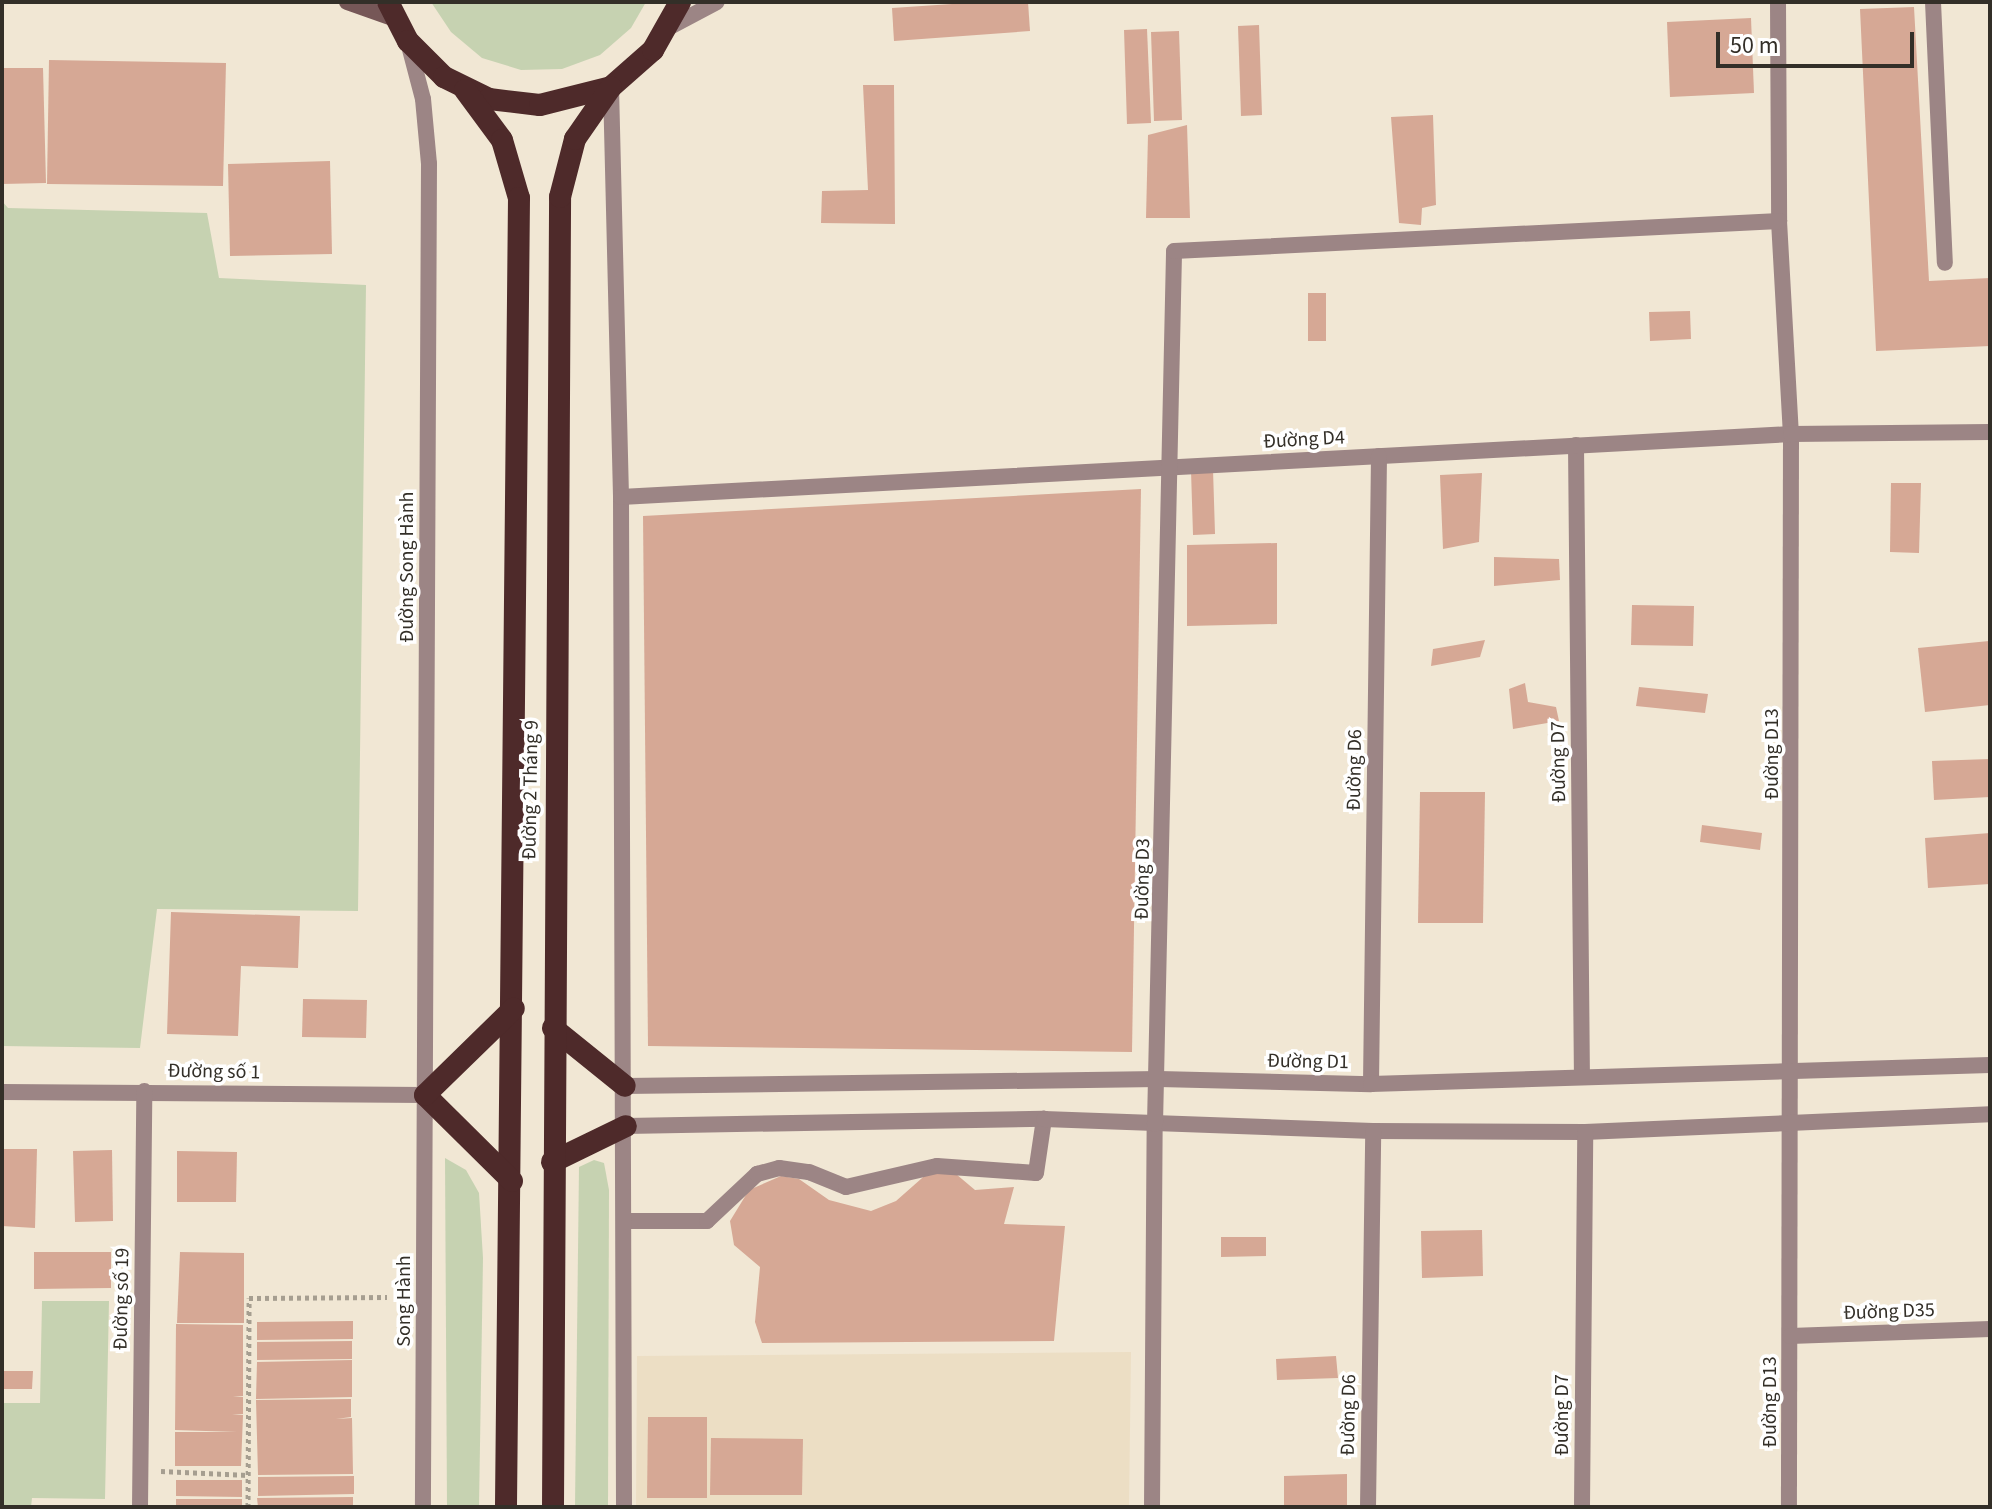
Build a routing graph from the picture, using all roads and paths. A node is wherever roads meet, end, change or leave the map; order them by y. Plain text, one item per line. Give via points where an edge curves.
1 (347, 2) edge
2 (680, 2) edge
3 (717, 2) edge
4 (1778, 2) edge
5 (1933, 2) edge
6 (391, 10) edge
7 (668, 28) junction
8 (408, 41) junction
9 (611, 87) junction
10 (465, 90) junction
11 (1779, 221) junction
12 (1945, 263) dead end
13 (1990, 432) edge
14 (1791, 434) junction
15 (1576, 445) junction
16 (1379, 456) junction
17 (1172, 467) junction
18 (621, 497) junction
19 (514, 1008) junction
20 (553, 1028) junction
21 (1990, 1065) edge
22 (1793, 1071) junction
23 (1582, 1077) junction
24 (1159, 1079) junction
25 (1371, 1084) junction
26 (625, 1086) junction
27 (144, 1091) junction
28 (2, 1092) edge
29 (425, 1095) junction
30 (1990, 1114) edge
31 (1044, 1119) junction
32 (1789, 1123) junction
33 (1155, 1124) junction
34 (626, 1126) junction
35 (1373, 1131) junction
36 (1585, 1132) junction
37 (552, 1162) junction
38 (512, 1181) junction
39 (626, 1221) junction
40 (387, 1297) dead end
41 (1990, 1329) edge
42 (1790, 1336) junction
43 (161, 1471) dead end
44 (248, 1475) junction
45 (140, 1507) edge
46 (248, 1507) edge
47 (423, 1507) edge
48 (506, 1507) edge
49 (553, 1507) edge
50 (624, 1507) edge
51 (1152, 1507) edge
52 (1368, 1507) edge
53 (1582, 1507) edge
54 (1789, 1507) edge

1 - 6 main road
2 - 7 highway
3 - 7 street
4 - 11 street, Đường D13
5 - 12 street
6 - 8 highway
7 - 9 highway via 653,50
8 - 10 highway
8 - 29 street, Đường Song Hành via 423,99 429,164
9 - 10 highway via 540,105 502,102
9 - 18 street
9 - 20 highway, Đường 2 Tháng 9 via 575,139 560,197
10 - 19 highway, Đường 2 Tháng 9 via 502,140 519,198
11 - 14 street, Đường D13
11 - 17 street, Đường D3 via 1174,251
13 - 14 street, Đường D4
14 - 15 street, Đường D4
14 - 22 street, Đường D13
15 - 16 street, Đường D4
15 - 23 street, Đường D7
16 - 17 street, Đường D4
16 - 25 street, Đường D6
17 - 18 street, Đường D4
17 - 24 street, Đường D3
18 - 26 street
19 - 29 highway
19 - 38 highway, Đường 2 Tháng 9
20 - 26 highway
20 - 37 highway, Đường 2 Tháng 9
21 - 22 street, Đường D1
22 - 23 street, Đường D1
22 - 32 street, Đường D13
23 - 25 street, Đường D1
24 - 25 street, Đường D1
24 - 26 street, Đường D1
24 - 33 street, Đường D3
26 - 34 street
27 - 28 street, Đường số 1
27 - 29 street, Đường số 1
27 - 45 street, Đường số 19
29 - 38 highway
29 - 47 street, Song Hành
30 - 32 street
31 - 33 street
31 - 34 street
31 - 39 street via 1036,1173 937,1166 846,1187 809,1172 779,1168 757,1174 707,1221
32 - 36 street
32 - 42 street, Đường D13
33 - 35 street
33 - 51 street, Đường D3
34 - 37 highway
34 - 39 street
35 - 36 street
35 - 52 street, Đường D6
36 - 53 street, Đường D7
37 - 49 highway, Đường 2 Tháng 9
38 - 48 highway, Đường 2 Tháng 9
39 - 50 street
40 - 44 path via 249,1298
41 - 42 street, Đường D35
42 - 54 street, Đường D13
43 - 44 path
44 - 46 path

